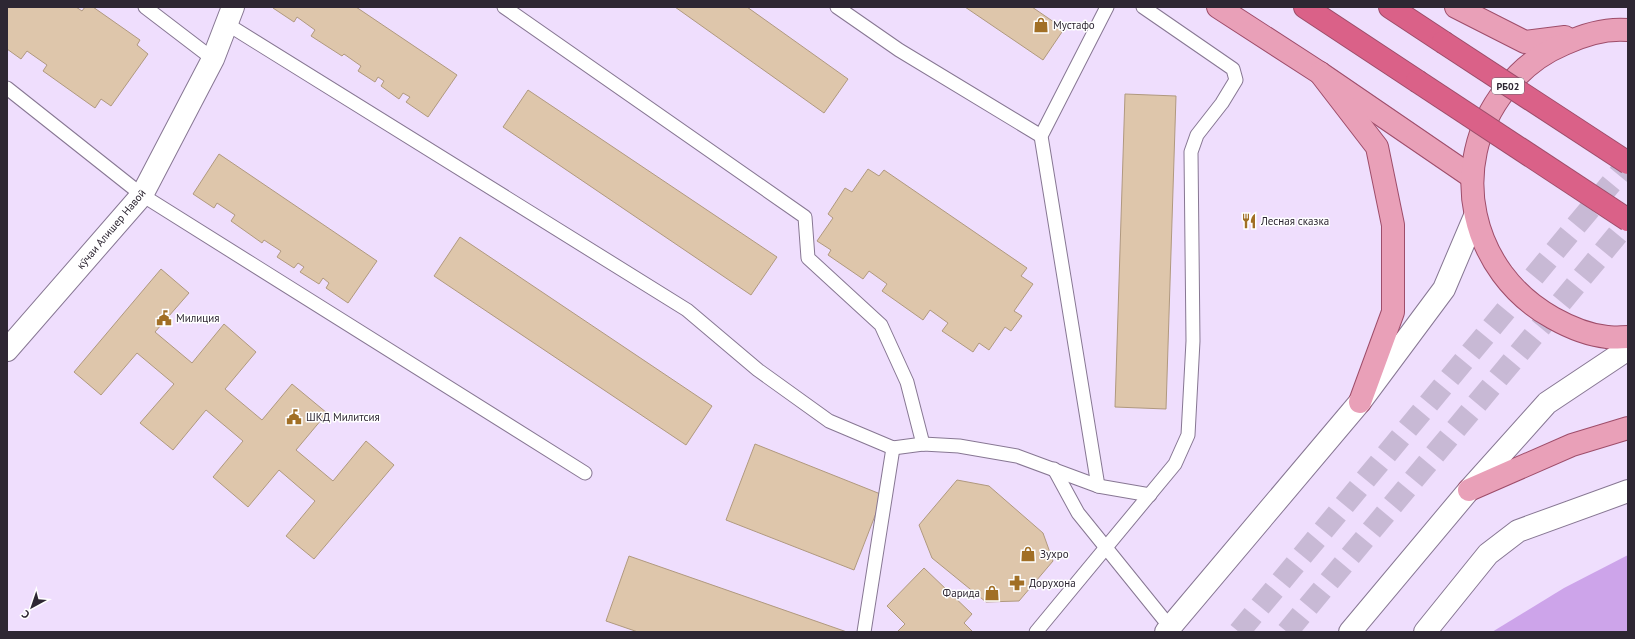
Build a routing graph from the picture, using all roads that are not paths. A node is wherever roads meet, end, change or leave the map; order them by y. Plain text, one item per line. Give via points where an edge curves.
1 (145, 7) edge
2 (504, 7) edge
3 (837, 7) edge
4 (1107, 7) edge
5 (1144, 7) edge
6 (1218, 7) edge
7 (1304, 7) edge
8 (1390, 7) edge
9 (1456, 7) edge
10 (230, 16) edge
11 (1626, 28) edge
12 (1584, 35) junction
13 (213, 59) junction
14 (1320, 73) junction
15 (7, 88) edge
16 (1042, 136) junction
17 (1628, 164) edge
18 (1472, 177) junction
19 (142, 195) junction
20 (1475, 216) junction
21 (1628, 220) edge
22 (1628, 337) edge
23 (1628, 349) edge
24 (7, 350) edge
25 (1360, 402) junction
26 (1628, 428) edge
27 (923, 444) junction
28 (893, 448) junction
29 (1054, 469) junction
30 (585, 473) dead end
31 (1098, 486) junction
32 (1469, 490) junction
33 (1628, 491) edge
34 (1150, 495) junction
35 (1106, 548) junction
36 (1168, 630) edge
37 (864, 632) edge
38 (1036, 632) edge
39 (1350, 632) edge
40 (1425, 632) edge

1 - 13 lane
2 - 27 lane via 805,217 808,258 881,325 907,382
3 - 16 lane via 899,50
4 - 16 lane
5 - 34 lane via 1233,69 1236,80 1222,103 1196,135 1191,152 1193,342 1188,435 1175,464
6 - 14 main road
7 - 21 highway, bridge
8 - 17 highway, bridge
9 - 12 main road via 1525,42
10 - 13 main road, кӯчаи Алишер Навоӣ
10 - 28 lane via 687,310 758,370 830,421
11 - 12 main road, РБ02
12 - 18 main road, РБ02 via 1548,50 1518,74 1494,104 1479,139
13 - 19 main road, кӯчаи Алишер Навоӣ
14 - 18 main road
14 - 25 main road via 1377,147 1393,225 1393,312
15 - 19 lane
16 - 31 lane
18 - 20 main road, РБ02
19 - 24 main road, кӯчаи Алишер Навоӣ
19 - 30 lane
20 - 22 main road, РБ02 via 1488,251 1504,277 1537,309 1570,327 1607,337
20 - 25 main road via 1444,289
23 - 32 main road via 1547,403
25 - 36 main road
26 - 32 main road via 1572,445
27 - 28 lane
27 - 29 lane via 959,446 1017,456
28 - 37 lane
29 - 31 lane
29 - 35 lane via 1078,513
31 - 34 lane
32 - 39 main road
33 - 40 main road via 1518,531 1488,554
34 - 35 lane
35 - 36 lane
35 - 38 lane

